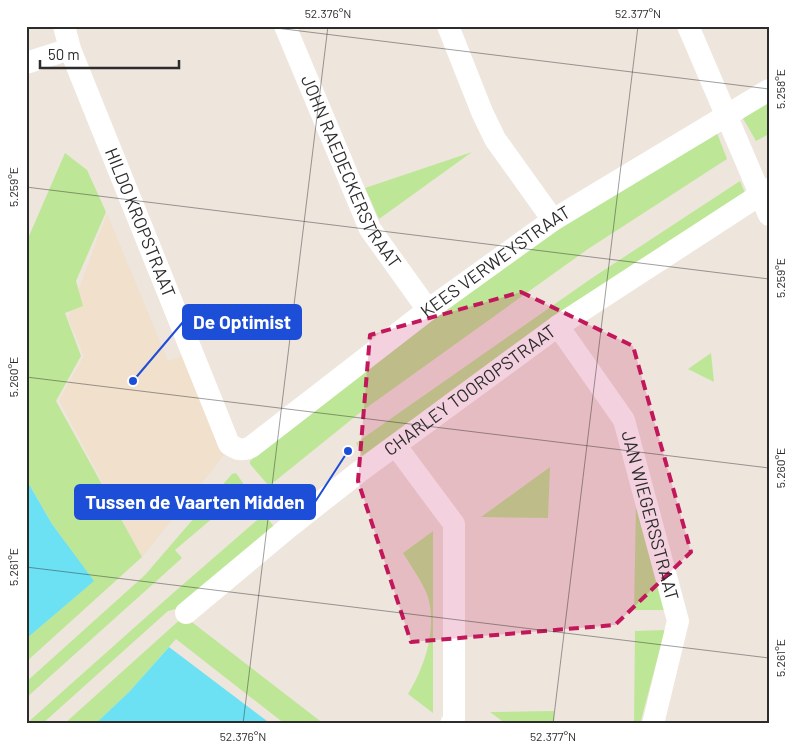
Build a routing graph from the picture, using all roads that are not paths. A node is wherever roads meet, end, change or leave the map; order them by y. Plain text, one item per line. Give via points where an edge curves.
1 (64, 26) edge
2 (286, 26) edge
3 (448, 26) edge
4 (688, 26) edge
5 (70, 49) junction
6 (26, 63) edge
7 (769, 90) edge
8 (726, 116) junction
9 (764, 191) edge
10 (769, 215) edge
11 (553, 220) junction
12 (428, 310) junction
13 (558, 326) junction
14 (396, 446) junction
15 (236, 449) joint
16 (186, 613) dead end
17 (451, 724) edge
18 (653, 724) edge

1 - 5 street, HILDO KROPSTRAAT
2 - 12 street, JOHN RAEDECKERSTRAAT via 370,229
3 - 11 street via 495,139
4 - 8 street
5 - 6 street
5 - 15 street, HILDO KROPSTRAAT via 230,444
7 - 8 street, KEES VERWEYSTRAAT
8 - 9 street
8 - 11 street, KEES VERWEYSTRAAT
9 - 10 street
9 - 13 street, CHARLEY TOOROPSTRAAT
11 - 12 street, KEES VERWEYSTRAAT
12 - 15 street, KEES VERWEYSTRAAT via 252,447 242,451
13 - 14 street, CHARLEY TOOROPSTRAAT
13 - 18 street, JAN WIEGERSSTRAAT via 624,420 678,621
14 - 16 street, CHARLEY TOOROPSTRAAT via 289,527
14 - 17 street via 454,524 454,719

